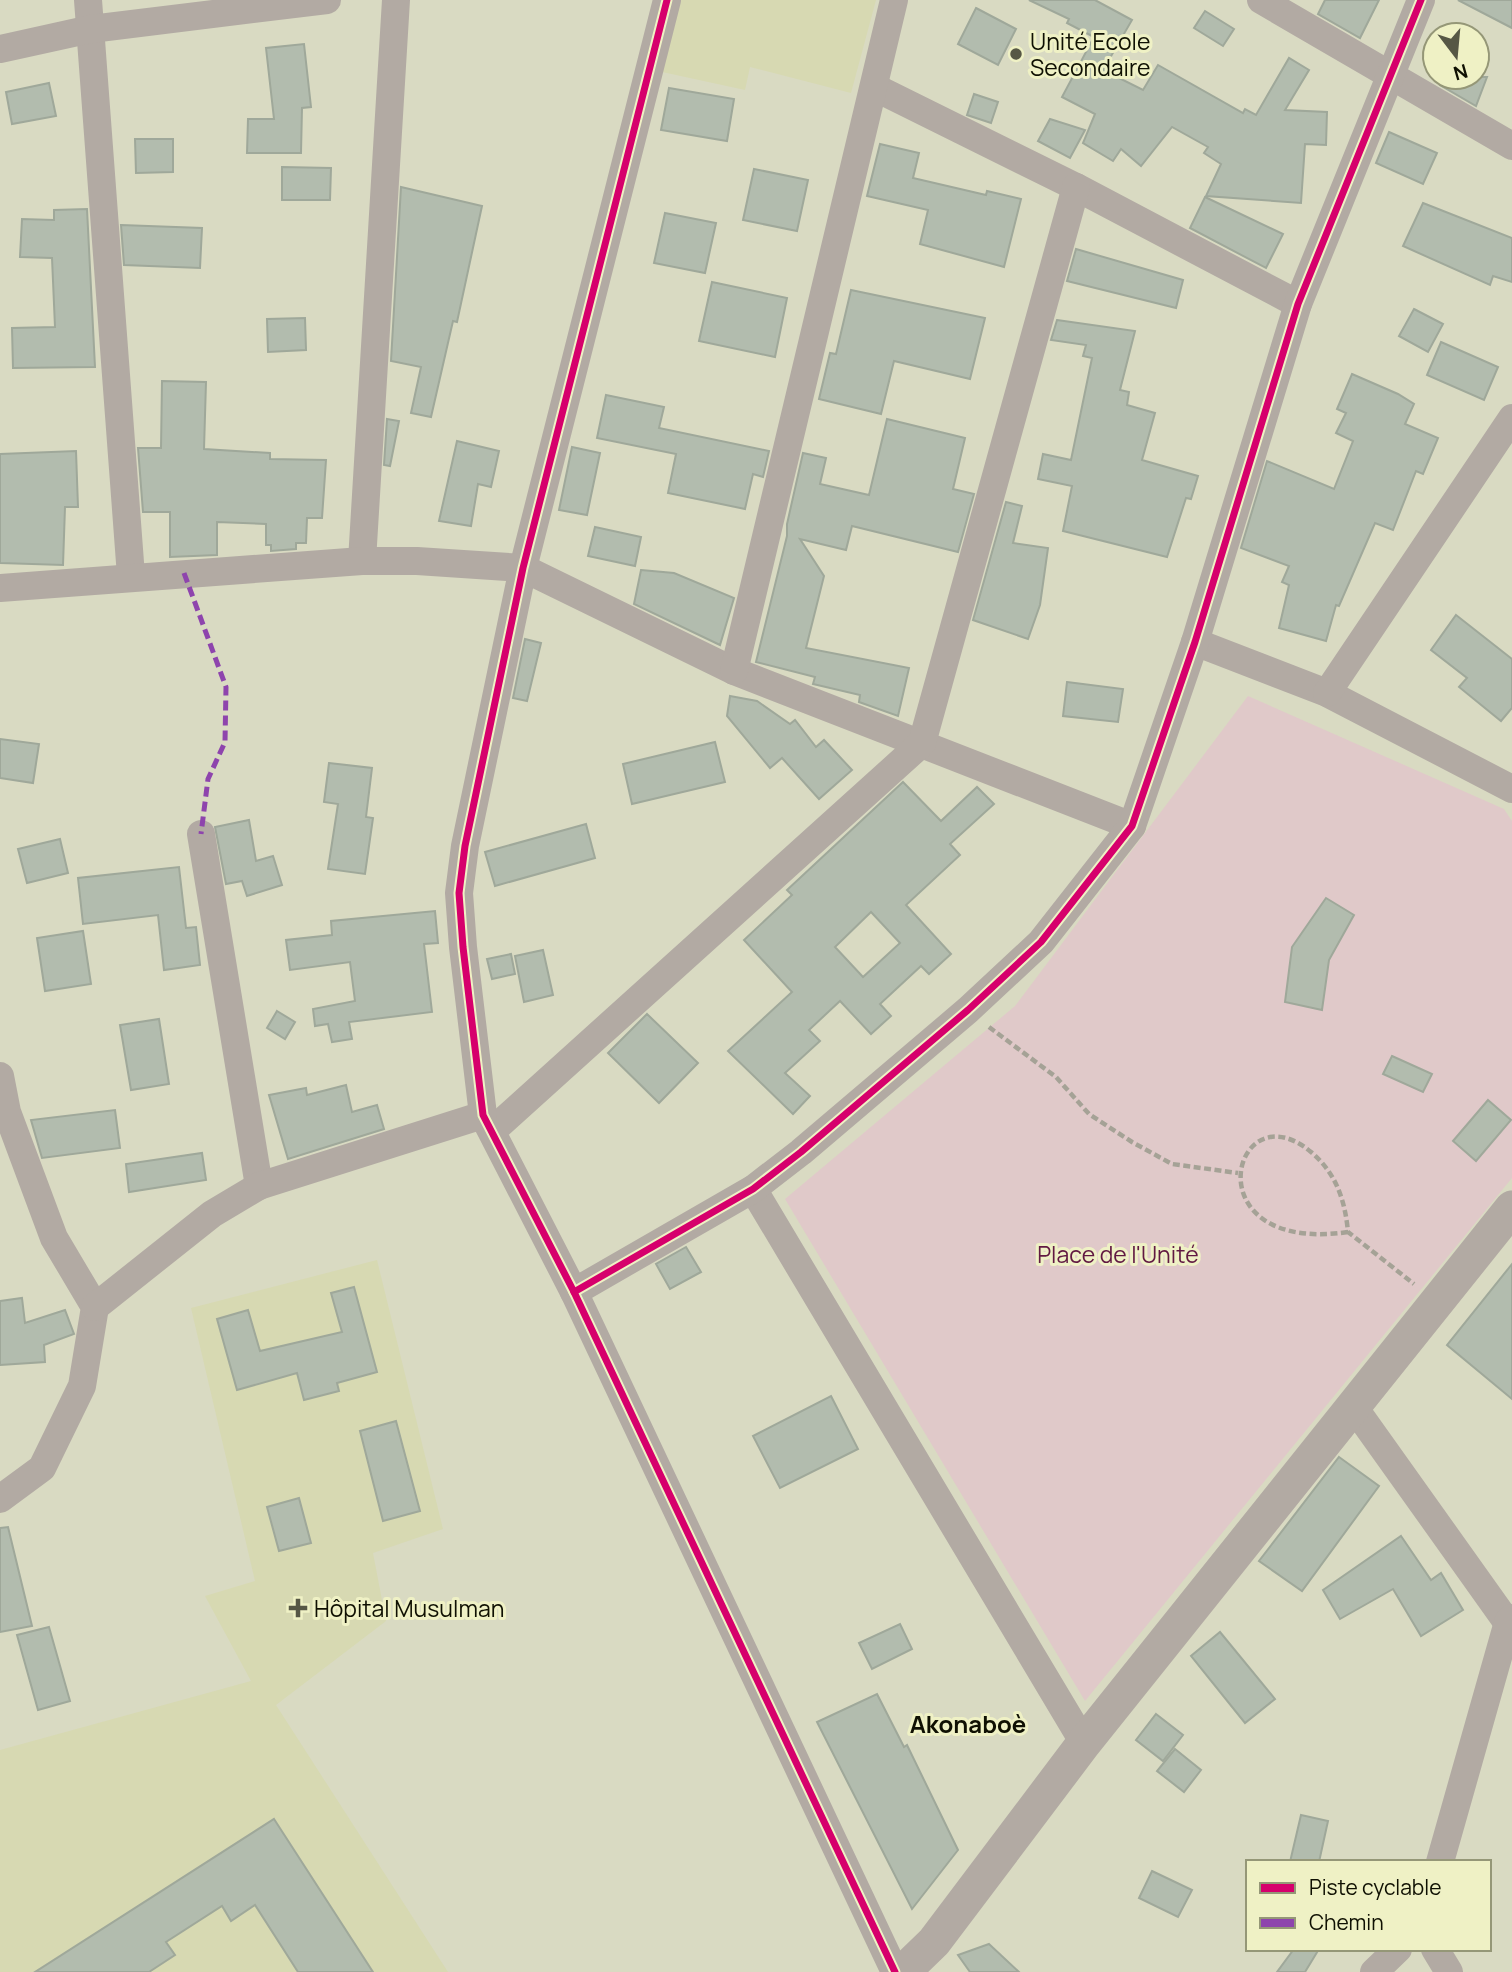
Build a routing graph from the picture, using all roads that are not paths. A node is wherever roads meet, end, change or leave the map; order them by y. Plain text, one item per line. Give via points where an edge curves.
1 (88, 0) edge
2 (327, 0) edge
3 (396, 0) edge
4 (667, 0) edge
5 (894, 0) edge
6 (1261, 0) edge
7 (1421, 0) edge
8 (91, 29) junction
9 (0, 50) edge
10 (1390, 77) junction
11 (876, 88) junction
12 (1512, 146) edge
13 (1076, 187) junction
14 (1298, 304) junction
15 (1512, 418) edge
16 (362, 561) junction
17 (523, 568) junction
18 (131, 576) junction
19 (0, 588) edge
20 (1195, 642) junction
21 (734, 671) junction
22 (1327, 693) junction
23 (922, 743) junction
24 (1512, 789) edge
25 (1132, 826) junction
26 (201, 834) dead end
27 (0, 1076) edge
28 (4, 1113) edge
29 (488, 1123) junction
30 (259, 1186) junction
31 (753, 1189) junction
32 (1512, 1208) edge
33 (574, 1292) junction
34 (95, 1307) junction
35 (1353, 1406) junction
36 (0, 1499) edge
37 (1511, 1623) edge
38 (1084, 1743) junction
39 (1441, 1860) edge
40 (1396, 1951) edge
41 (1436, 1951) edge
42 (895, 1972) edge
43 (903, 1972) edge
44 (1374, 1972) edge
45 (1449, 1972) edge

1 - 8 street
2 - 8 street
3 - 16 street
4 - 17 street
5 - 11 street
6 - 10 street
7 - 10 street
8 - 9 street
8 - 18 street
10 - 12 street
10 - 14 street
11 - 13 street
11 - 21 street
13 - 14 street
13 - 23 street
14 - 20 street
15 - 22 street
16 - 17 street
16 - 18 street
17 - 21 street
17 - 29 street via 459,893
18 - 19 street
20 - 22 street
20 - 25 street
21 - 23 street
22 - 24 street
23 - 25 street
23 - 29 street
25 - 31 street via 1041,942 968,1010
26 - 30 street
27 - 28 street
28 - 34 street via 54,1238
29 - 30 street
29 - 33 street
30 - 34 street via 212,1214
31 - 33 street
31 - 38 street
32 - 35 street
33 - 42 street
34 - 36 street via 82,1386 42,1468
35 - 37 street
35 - 38 street
37 - 39 street
38 - 43 street via 934,1942
40 - 44 street
41 - 45 street

